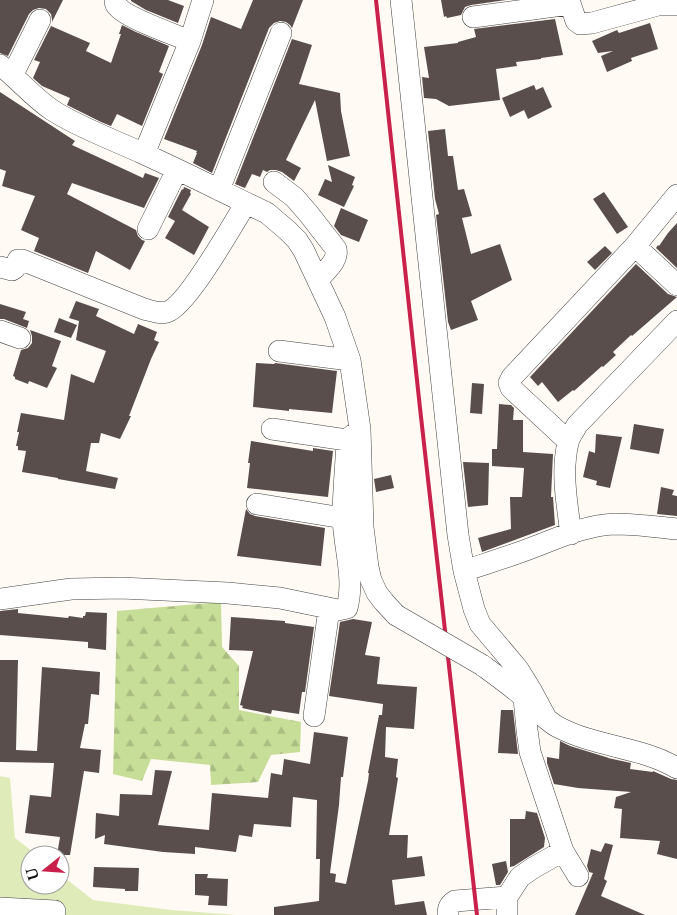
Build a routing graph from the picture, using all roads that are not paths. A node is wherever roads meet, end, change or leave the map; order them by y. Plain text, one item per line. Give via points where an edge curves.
1 (115, 0) edge
2 (203, 0) edge
3 (401, 0) edge
4 (569, 2) edge
5 (677, 5) edge
6 (473, 17) dead end
7 (40, 20) dead end
8 (281, 33) dead end
9 (190, 41) junction
10 (6, 70) edge
11 (144, 154) junction
12 (176, 170) junction
13 (274, 182) dead end
14 (219, 190) junction
15 (677, 196) edge
16 (246, 203) junction
17 (148, 229) dead end
18 (635, 246) junction
19 (0, 267) edge
20 (318, 280) junction
21 (677, 285) edge
22 (677, 320) edge
23 (0, 330) edge
24 (20, 338) dead end
25 (279, 351) dead end
26 (350, 360) junction
27 (272, 429) dead end
28 (353, 435) junction
29 (568, 441) junction
30 (258, 504) dead end
31 (344, 518) junction
32 (677, 529) edge
33 (571, 534) junction
34 (464, 570) junction
35 (0, 598) edge
36 (329, 608) junction
37 (524, 698) junction
38 (314, 716) dead end
39 (546, 718) junction
40 (677, 768) edge
41 (563, 851) junction
42 (578, 876) dead end
43 (507, 906) edge
44 (0, 908) edge
45 (55, 911) dead end
46 (448, 915) edge

1 - 9 street via 117,7 124,12
2 - 9 street
3 - 34 street
4 - 5 street via 580,24 658,5
4 - 6 street
7 - 10 street
8 - 14 street
9 - 11 street
10 - 11 street via 52,110
11 - 12 street
12 - 14 street
12 - 17 street
13 - 20 street via 294,196 336,248 334,261
14 - 16 street
15 - 18 street
16 - 19 street via 189,293 166,312 144,309 22,260 18,260 12,270
16 - 20 street via 267,213 297,240
18 - 21 street
18 - 29 street via 509,383
20 - 26 street
22 - 29 street via 577,425
23 - 24 street
25 - 26 street
26 - 28 street
27 - 28 street
28 - 31 street
28 - 37 street, bridge via 368,567 377,593 396,615 482,665
29 - 33 street via 565,486
30 - 31 street
31 - 36 street via 349,600 347,608
32 - 33 street via 614,524
33 - 34 street
34 - 39 street via 480,624 518,669
35 - 36 street via 71,589 121,588 280,598
36 - 38 street
37 - 39 street
37 - 41 street via 530,752
39 - 40 street via 558,728 584,739 654,757
41 - 42 street
41 - 43 street via 520,877
43 - 46 street via 455,901 449,905
44 - 45 street

